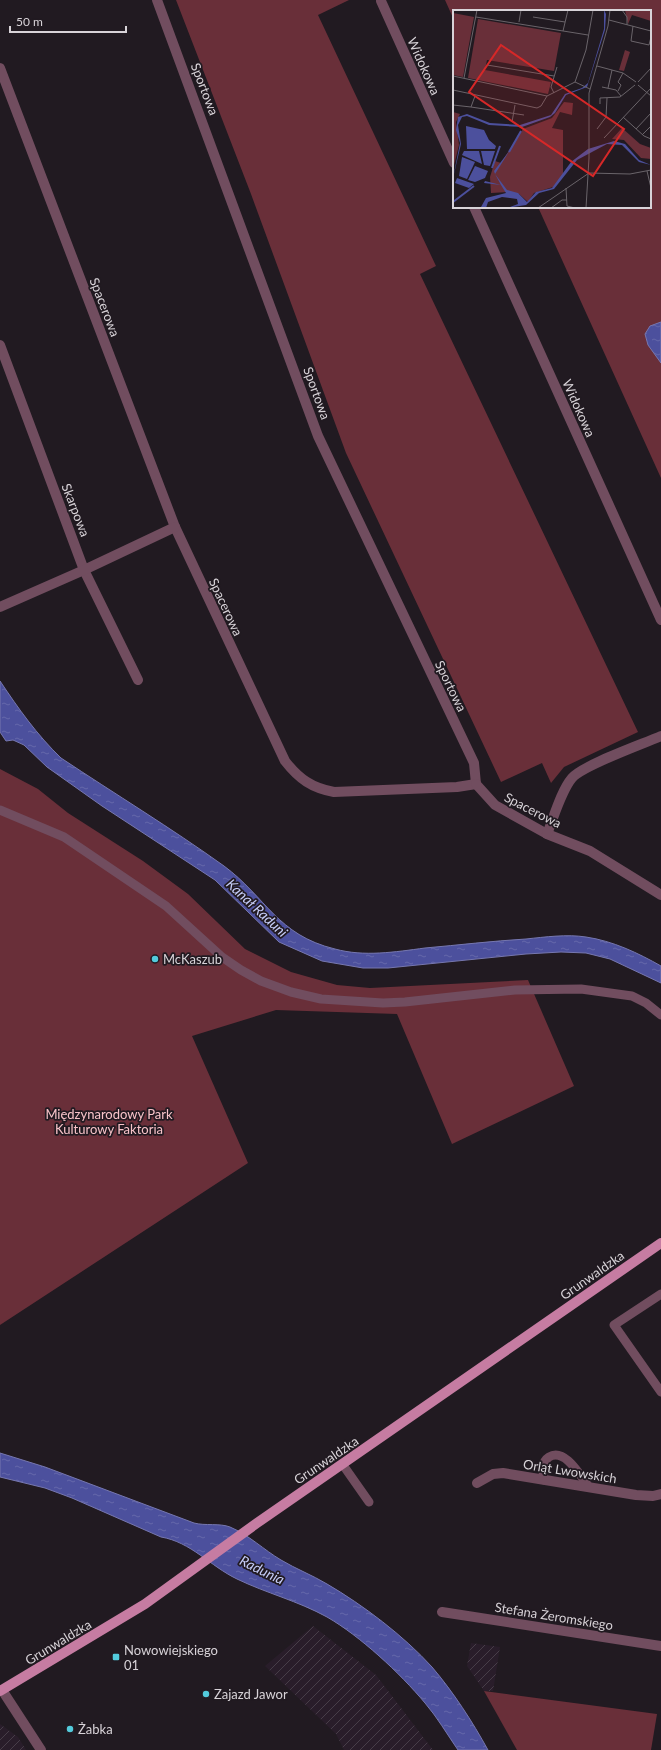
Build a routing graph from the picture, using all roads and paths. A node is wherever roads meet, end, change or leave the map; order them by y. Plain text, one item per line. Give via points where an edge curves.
1 (157, 0) edge
2 (381, 1) edge
3 (0, 68) edge
4 (3, 83) edge
5 (453, 161) edge
6 (474, 208) edge
7 (0, 345) edge
8 (175, 527) junction
9 (84, 570) junction
10 (0, 606) edge
11 (661, 620) edge
12 (138, 680) dead end
13 (661, 736) edge
14 (476, 784) junction
15 (0, 810) edge
16 (547, 834) junction
17 (661, 895) edge
18 (661, 1015) edge
19 (661, 1243) edge
20 (661, 1294) edge
21 (661, 1392) edge
22 (343, 1464) junction
23 (544, 1480) junction
24 (477, 1483) dead end
25 (588, 1487) junction
26 (661, 1494) edge
27 (369, 1502) dead end
28 (442, 1612) dead end
29 (661, 1646) edge
30 (1, 1690) edge
31 (41, 1750) edge

1 - 14 street, Sportowa via 318,436 474,763
2 - 5 street, Widokowa
3 - 4 street, Spacerowa
4 - 8 street, Spacerowa
6 - 11 street, Widokowa
7 - 9 street, Skarpowa
8 - 9 street
8 - 14 street, Spacerowa via 285,761 305,782 318,789 334,792
9 - 10 street
9 - 12 street, Skarpowa
13 - 16 street via 590,766 573,776
14 - 16 street, Spacerowa via 495,805
15 - 18 lane via 64,837 166,906 222,957 241,970 261,981 291,992 321,999 383,1003 515,990 582,989 632,996
16 - 17 street, Spacerowa via 590,851
19 - 22 main road, Grunwaldzka
20 - 21 lane via 614,1324
22 - 27 lane
22 - 30 main road, Grunwaldzka via 144,1604
23 - 24 street, Orląt Lwowskich via 503,1473 492,1474
23 - 25 street, Orląt Lwowskich
23 - 25 lane via 543,1466 547,1458 558,1455 572,1464
25 - 26 street, Orląt Lwowskich via 640,1495
28 - 29 street, Stefana Żeromskiego
30 - 31 street

